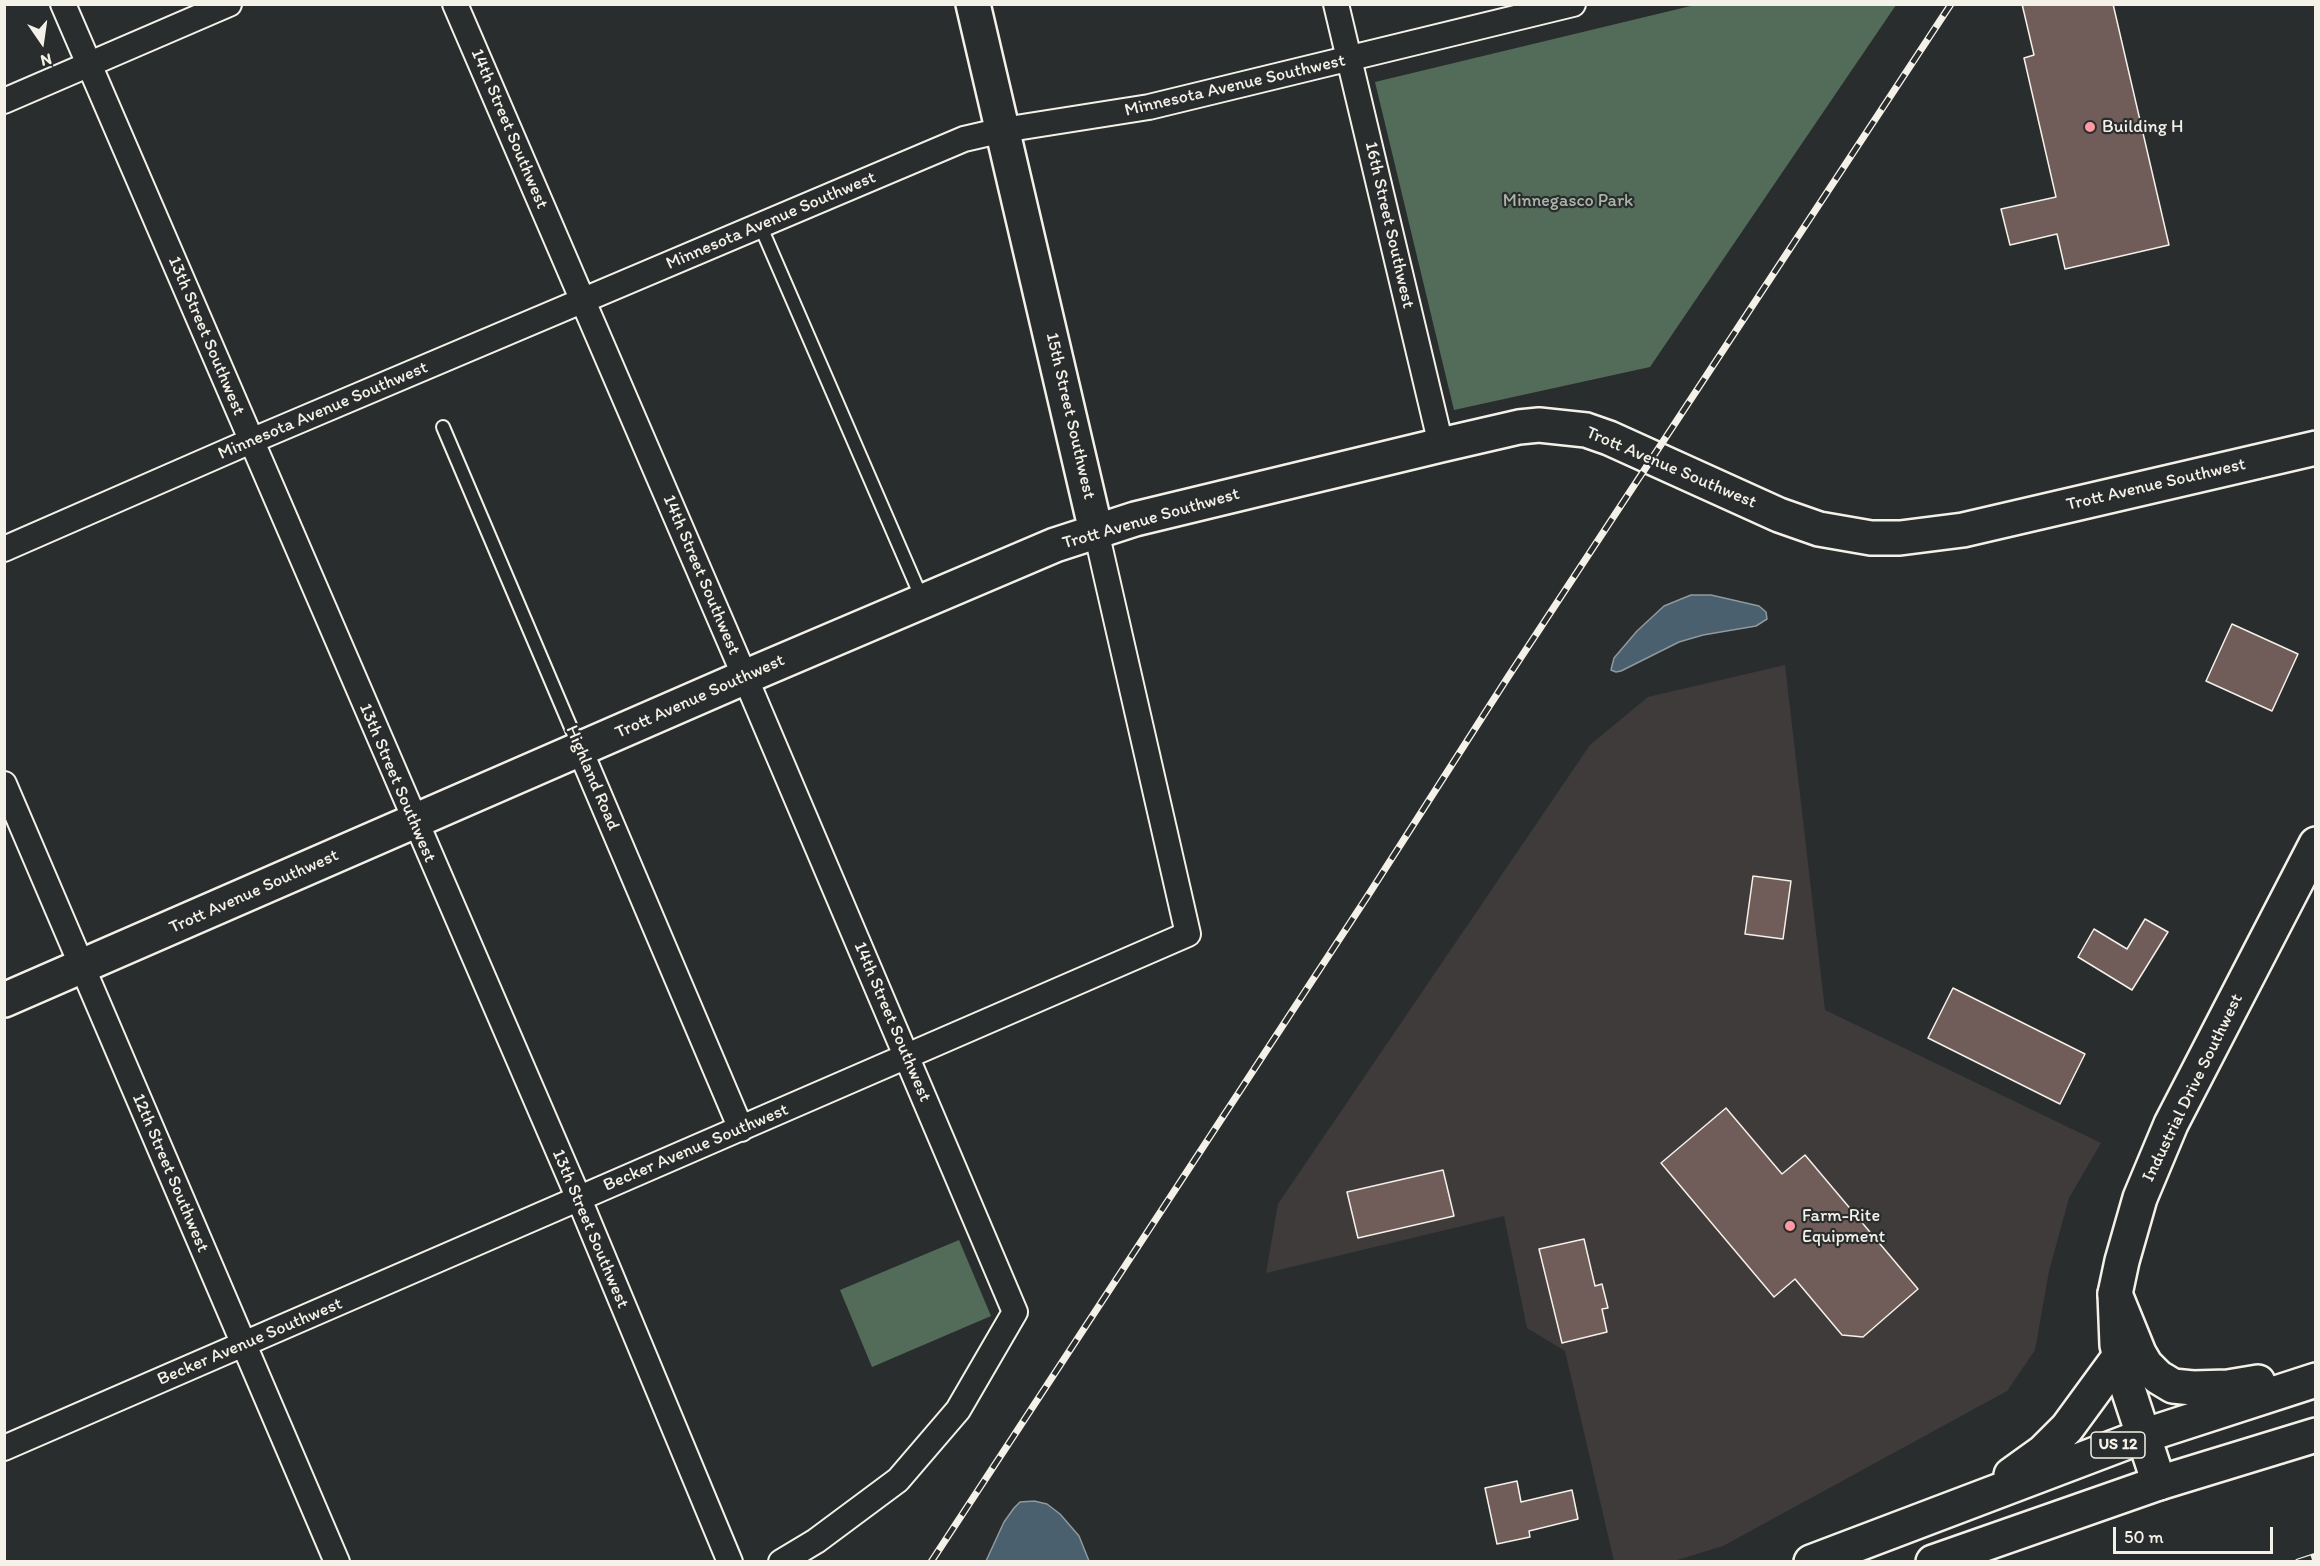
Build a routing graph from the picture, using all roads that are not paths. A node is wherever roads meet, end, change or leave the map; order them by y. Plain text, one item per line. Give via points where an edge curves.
1 (63, 4) edge
2 (229, 4) edge
3 (455, 4) edge
4 (973, 4) edge
5 (1336, 4) edge
6 (1573, 4) edge
7 (1350, 60) junction
8 (89, 65) junction
9 (4, 101) edge
10 (1003, 130) junction
11 (760, 225) junction
12 (582, 300) junction
13 (443, 428) dead end
14 (251, 441) junction
15 (1442, 445) junction
16 (2316, 448) edge
17 (1096, 531) junction
18 (4, 549) edge
19 (923, 601) junction
20 (746, 677) junction
21 (580, 750) junction
22 (4, 784) edge
23 (414, 822) junction
24 (2316, 844) edge
25 (1188, 934) joint
26 (83, 966) junction
27 (4, 1000) edge
28 (907, 1056) junction
29 (741, 1129) junction
30 (579, 1199) junction
31 (2115, 1294) junction
32 (244, 1345) junction
33 (2119, 1357) junction
34 (2316, 1372) edge
35 (2316, 1380) edge
36 (2316, 1435) edge
37 (2143, 1436) junction
38 (4, 1448) edge
39 (2159, 1483) junction
40 (1924, 1520) junction
41 (337, 1562) edge
42 (730, 1562) edge
43 (780, 1562) edge
44 (1811, 1562) edge
45 (1933, 1562) edge

1 - 8 street, 13th Street Southwest
2 - 8 street
3 - 12 street, 14th Street Southwest
4 - 10 main road, 15th Street Southwest
5 - 7 street, 16th Street Southwest
6 - 7 street, Minnesota Avenue Southwest
7 - 10 street, Minnesota Avenue Southwest via 1149,107
7 - 15 street, 16th Street Southwest
8 - 9 street
8 - 14 street, 13th Street Southwest
10 - 11 street, Minnesota Avenue Southwest via 964,139
10 - 17 main road, 15th Street Southwest
11 - 12 street, Minnesota Avenue Southwest
11 - 19 lane
12 - 14 street, Minnesota Avenue Southwest
12 - 20 street, 14th Street Southwest
13 - 21 lane, Highland Road
14 - 18 street, Minnesota Avenue Southwest
14 - 23 street, 13th Street Southwest
15 - 16 main road, Trott Avenue Southwest via 1539,425 1586,430 1779,515 1819,529 1871,538 1973,528
15 - 17 main road, Trott Avenue Southwest
17 - 19 main road, Trott Avenue Southwest
17 - 25 street, 15th Street Southwest
19 - 20 main road, Trott Avenue Southwest
20 - 21 main road, Trott Avenue Southwest
20 - 28 street, 14th Street Southwest
21 - 23 main road, Trott Avenue Southwest
21 - 29 street, Highland Road
22 - 26 street, 12th Street Southwest
23 - 26 main road, Trott Avenue Southwest
23 - 30 street, 13th Street Southwest
24 - 31 main road, Industrial Drive Southwest via 2154,1161 2132,1221
25 - 28 street, Becker Avenue Southwest
26 - 27 main road, Trott Avenue Southwest
26 - 32 street, 12th Street Southwest
28 - 29 street, Becker Avenue Southwest
28 - 43 street, 14th Street Southwest via 1016,1312 957,1410 898,1480 816,1541
29 - 30 street, Becker Avenue Southwest
30 - 32 street, Becker Avenue Southwest
30 - 42 street, 13th Street Southwest
31 - 33 main road, Industrial Drive Southwest
31 - 34 main road via 2146,1365 2173,1386 2228,1387
32 - 38 street, Becker Avenue Southwest
32 - 41 street, 12th Street Southwest
33 - 37 main road, Industrial Drive Southwest
33 - 40 main road via 2067,1428 2043,1452 1989,1488
35 - 37 main road, US 12 / US 12
36 - 39 main road
37 - 39 main road, Industrial Drive Southwest
37 - 40 main road, US 12 / US 12
39 - 45 main road
40 - 44 main road, US 12 / US 12

